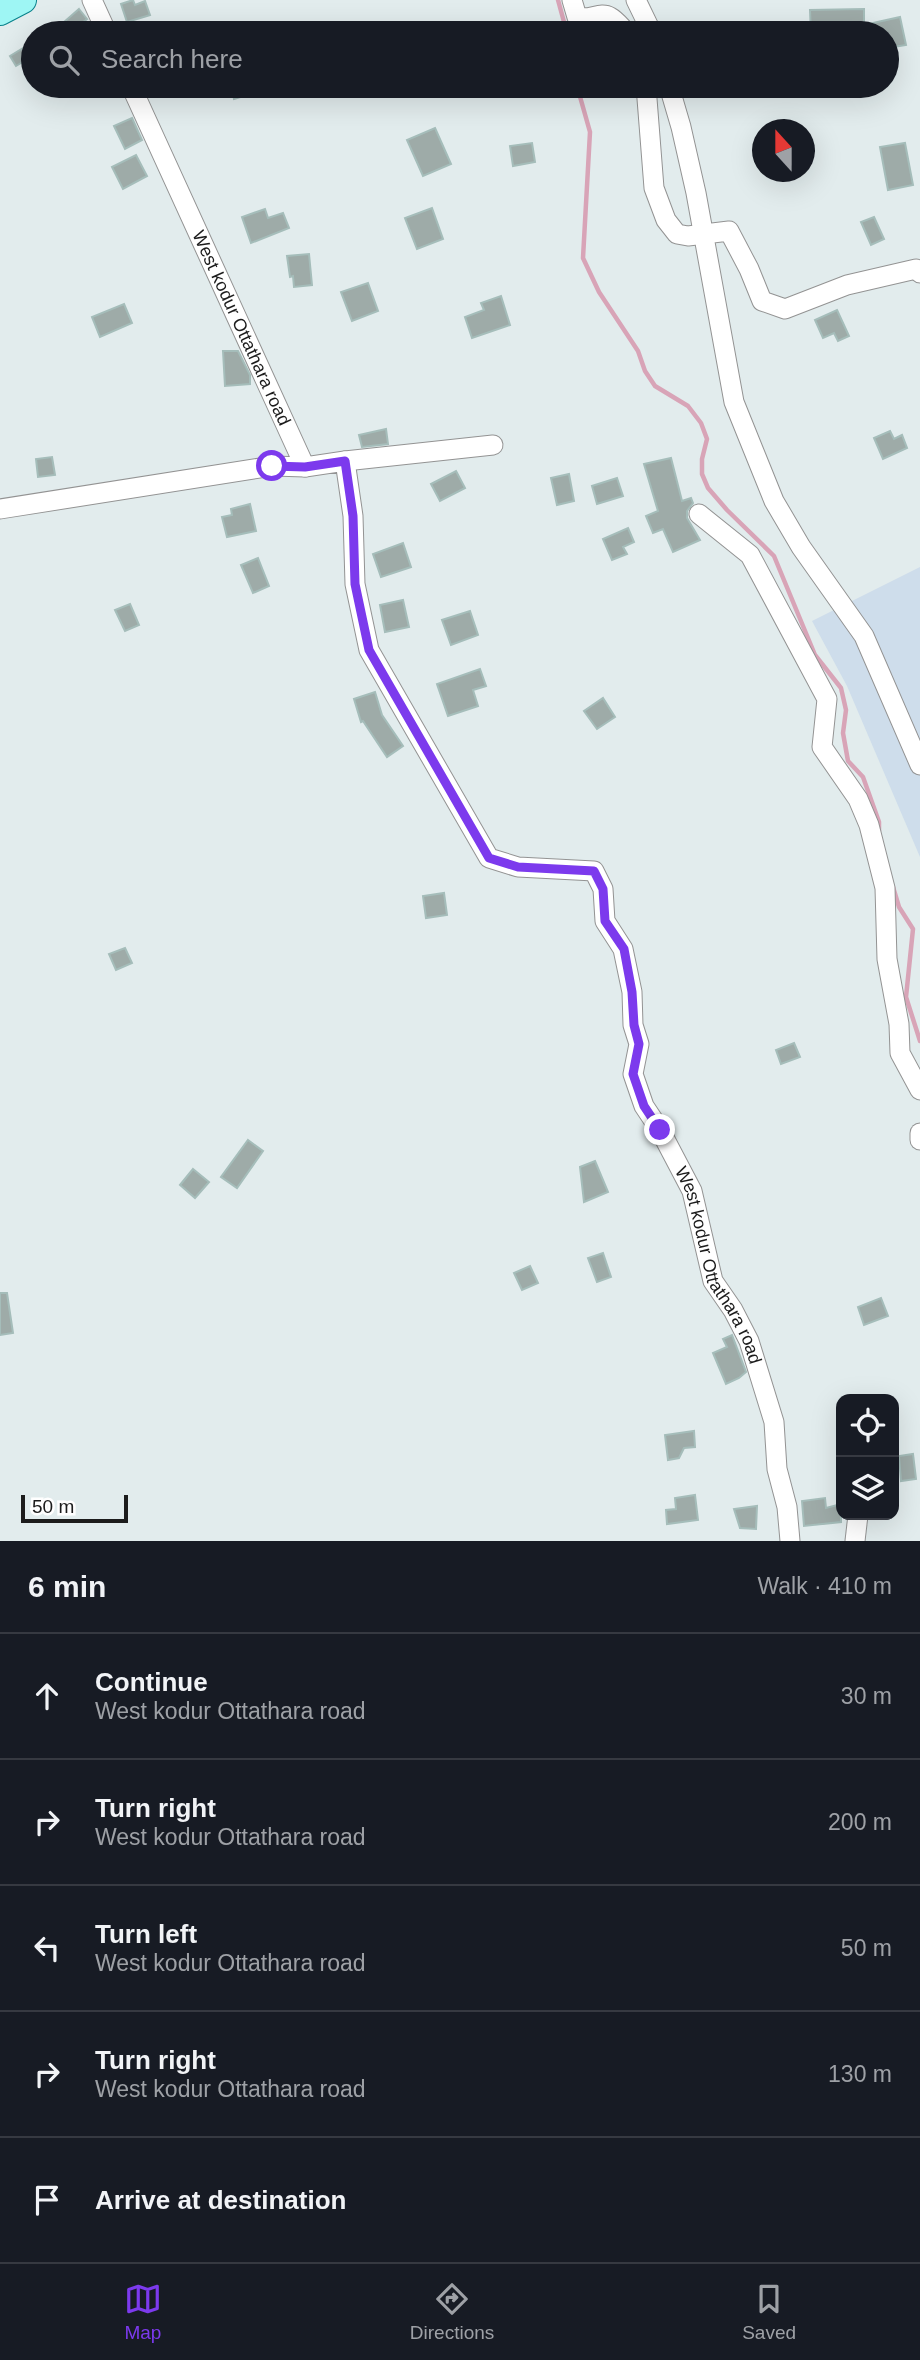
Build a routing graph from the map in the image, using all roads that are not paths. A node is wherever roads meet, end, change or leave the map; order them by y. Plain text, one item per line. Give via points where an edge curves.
1 (23, 0) edge
2 (92, 0) edge
3 (572, 0) edge
4 (636, 0) edge
5 (0, 12) edge
6 (102, 21) edge
7 (615, 21) edge
8 (647, 21) edge
9 (136, 98) edge
10 (647, 98) edge
11 (673, 98) edge
12 (704, 234) junction
13 (920, 273) edge
14 (493, 445) dead end
15 (345, 461) junction
16 (305, 467) junction
17 (0, 509) edge
18 (699, 514) dead end
19 (920, 765) edge
20 (920, 1090) edge
21 (920, 1133) edge
22 (920, 1140) edge
23 (857, 1520) edge
24 (790, 1541) edge
25 (855, 1541) edge

1 - 5 main road
2 - 6 street
3 - 7 street via 577,17 610,16
4 - 8 street
9 - 16 street, West kodur Ottathara road
10 - 12 street via 651,167 659,206 677,234
11 - 12 street
12 - 13 street via 729,232 762,301 785,309 846,285 916,269
12 - 19 street via 734,402 774,501 864,636
14 - 15 street
15 - 16 street
15 - 24 street, West kodur Ottathara road via 353,516 355,584 369,650 489,858 518,867 594,871 603,889 605,921 624,949 632,992 639,1044 633,1074 644,1106 692,1191 713,1281 749,1341 774,1422
16 - 17 street via 272,466
18 - 20 street via 750,555 827,699 822,747 858,799 869,825 885,888 887,960 901,1053
21 - 22 street
23 - 25 street

